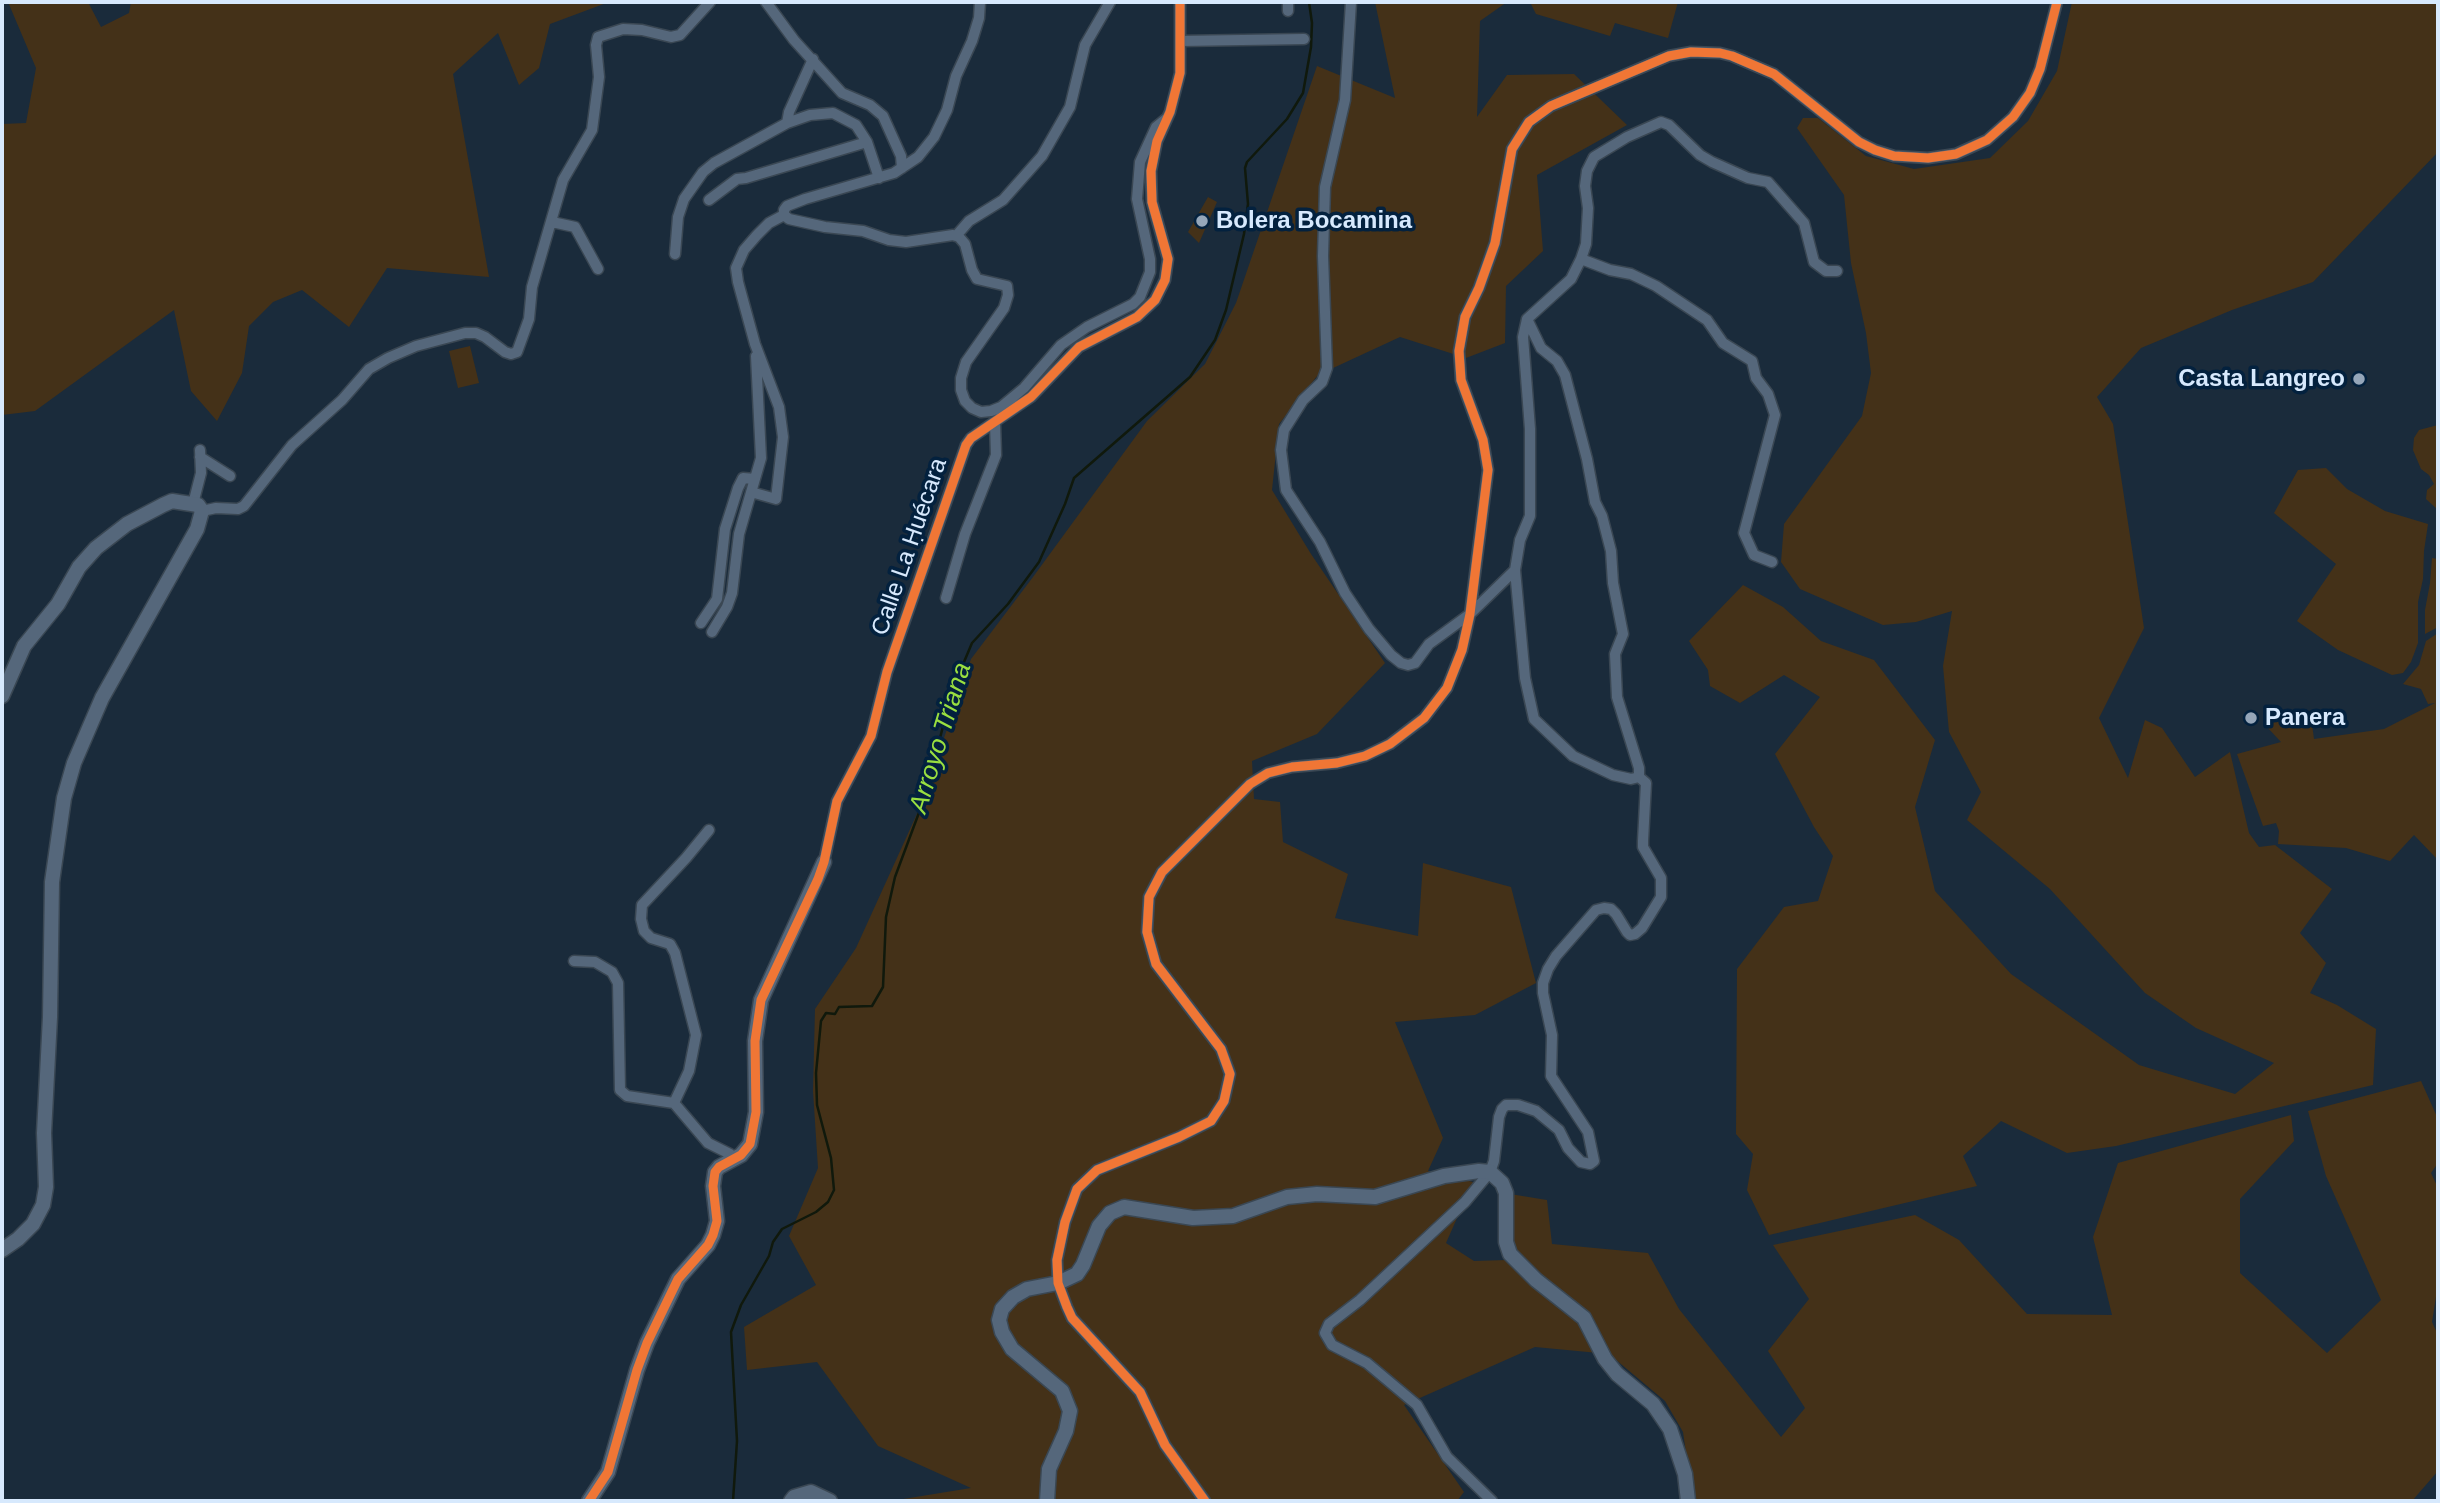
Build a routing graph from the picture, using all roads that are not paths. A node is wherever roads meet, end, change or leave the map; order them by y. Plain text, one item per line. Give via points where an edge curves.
1 (710, 2) edge
2 (766, 2) edge
3 (980, 2) edge
4 (1110, 2) edge
5 (1180, 2) edge
6 (1350, 2) edge
7 (2057, 2) edge
8 (1304, 39) dead end
9 (1180, 41) junction
10 (813, 59) junction
11 (1167, 118) junction
12 (788, 123) junction
13 (867, 142) junction
14 (902, 168) junction
15 (879, 178) junction
16 (709, 200) dead end
17 (784, 215) junction
18 (552, 222) junction
19 (956, 236) junction
20 (675, 254) dead end
21 (1581, 259) junction
22 (598, 268) dead end
23 (1837, 271) dead end
24 (1527, 319) junction
25 (755, 344) junction
26 (995, 423) junction
27 (230, 476) dead end
28 (755, 479) junction
29 (751, 492) junction
30 (198, 507) junction
31 (1772, 562) dead end
32 (1515, 569) junction
33 (946, 598) dead end
34 (1470, 614) junction
35 (701, 624) dead end
36 (712, 632) dead end
37 (2, 696) edge
38 (1639, 777) junction
39 (709, 830) dead end
40 (824, 862) joint
41 (574, 961) dead end
42 (674, 1103) junction
43 (734, 1158) junction
44 (1490, 1172) junction
45 (2, 1250) edge
46 (1058, 1283) junction
47 (589, 1501) edge
48 (791, 1501) edge
49 (830, 1501) edge
50 (1047, 1501) edge
51 (1205, 1501) edge
52 (1492, 1501) edge
53 (1688, 1501) edge

1 - 18 street via 680,35 624,29 598,37 599,77 592,130 563,180
2 - 10 street
3 - 14 street via 972,41 947,110 934,137
4 - 19 street via 1084,45 1070,107 1042,156 1003,200 969,221
5 - 9 street, Calle La Ḥuécara
6 - 34 street via 1345,100 1325,187 1327,368 1322,382 1303,400 1284,430 1281,450 1286,490 1320,542 1345,593 1369,629 1401,663 1415,663 1429,644
7 - 34 street via 2030,93 2013,117 1987,140 1956,154 1928,158 1875,150 1774,74 1720,53 1669,56 1551,106 1529,122 1512,149 1495,243 1465,317 1459,351 1461,380 1483,440 1488,470
8 - 9 street
9 - 11 street, Calle La Ḥuécara via 1181,73
10 - 12 street
10 - 14 street via 842,93 883,116
11 - 19 street via 1156,127 1140,162 1137,199 1150,272 1140,297 1073,336 1013,399 991,411 981,412 965,401 961,378 966,362 1004,308 1008,295 1006,286 977,279 965,244
11 - 26 street, Calle La Ḥuécara via 1151,171 1152,202 1168,259 1168,271 1155,300 1137,317 1079,347 1031,397
12 - 13 street via 833,113 856,125
12 - 20 street via 704,172 684,199
13 - 15 street
13 - 16 street via 737,179
14 - 15 street
15 - 17 street via 787,206
17 - 19 street via 889,240
17 - 25 street via 757,235 736,268
18 - 22 street via 575,226
18 - 30 street via 517,352 505,352 477,333 465,333 416,345 388,358 369,369 292,445 244,506
21 - 23 street via 1586,244 1585,186 1590,162 1601,151 1661,122 1712,162 1768,182 1804,223 1814,261 1826,271
21 - 24 street via 1571,279
21 - 31 street via 1656,286 1707,320 1723,343 1752,361 1775,415 1744,533 1754,555
24 - 32 street via 1523,337 1530,516
24 - 38 street via 1541,348 1557,361 1564,375 1611,551 1623,634 1615,654 1615,684
25 - 28 street via 761,458
25 - 29 street via 779,407 783,437 776,499
26 - 33 street, Calle La Ḥuécara via 996,455
26 - 40 street, Calle La Ḥuécara via 971,438 961,456 887,672 871,736 837,801
27 - 30 street via 200,453
28 - 29 street
28 - 35 street via 743,478 738,488 725,529 717,599
29 - 36 street via 739,534 732,593
30 - 37 street via 172,501 127,524 96,548 24,646
30 - 45 street via 197,529 102,698 64,798 51,882 46,1187 33,1224
32 - 34 street
32 - 38 street via 1525,678 1534,719 1573,756 1613,775
34 - 46 street via 1447,688 1424,719 1365,756 1268,772 1250,784 1162,872 1149,897 1147,932 1156,964 1221,1049 1230,1074 1224,1101 1211,1121 1097,1170 1077,1189 1057,1260
38 - 44 street via 1646,783 1643,847 1661,878 1661,897 1635,934 1627,932 1611,909 1596,911 1556,956 1543,983 1552,1035 1551,1076 1588,1132 1594,1161 1581,1161 1567,1148 1559,1130 1536,1111 1506,1105 1499,1117
39 - 42 street via 642,905 644,930 670,944 675,953 696,1035 689,1071
40 - 43 street via 761,1000 755,1041 755,1122 750,1144
41 - 42 street via 595,962 612,972 618,983 620,1090 627,1096
42 - 43 street via 703,1138
43 - 47 street via 715,1172 717,1221 713,1235 678,1279 647,1343 608,1472
44 - 46 street via 1444,1177 1375,1197 1287,1197 1233,1216 1193,1219 1124,1207 1098,1226 1077,1274
44 - 52 street via 1465,1202 1329,1324 1325,1333 1332,1345 1367,1363 1417,1405 1447,1457
44 - 53 street via 1506,1193 1510,1254 1584,1318 1617,1374 1653,1404 1670,1429 1685,1474
46 - 50 street via 1013,1297 999,1320 1012,1349 1062,1391 1070,1410 1049,1469
46 - 51 street via 1072,1318 1140,1392 1165,1445
48 - 49 street via 811,1492

